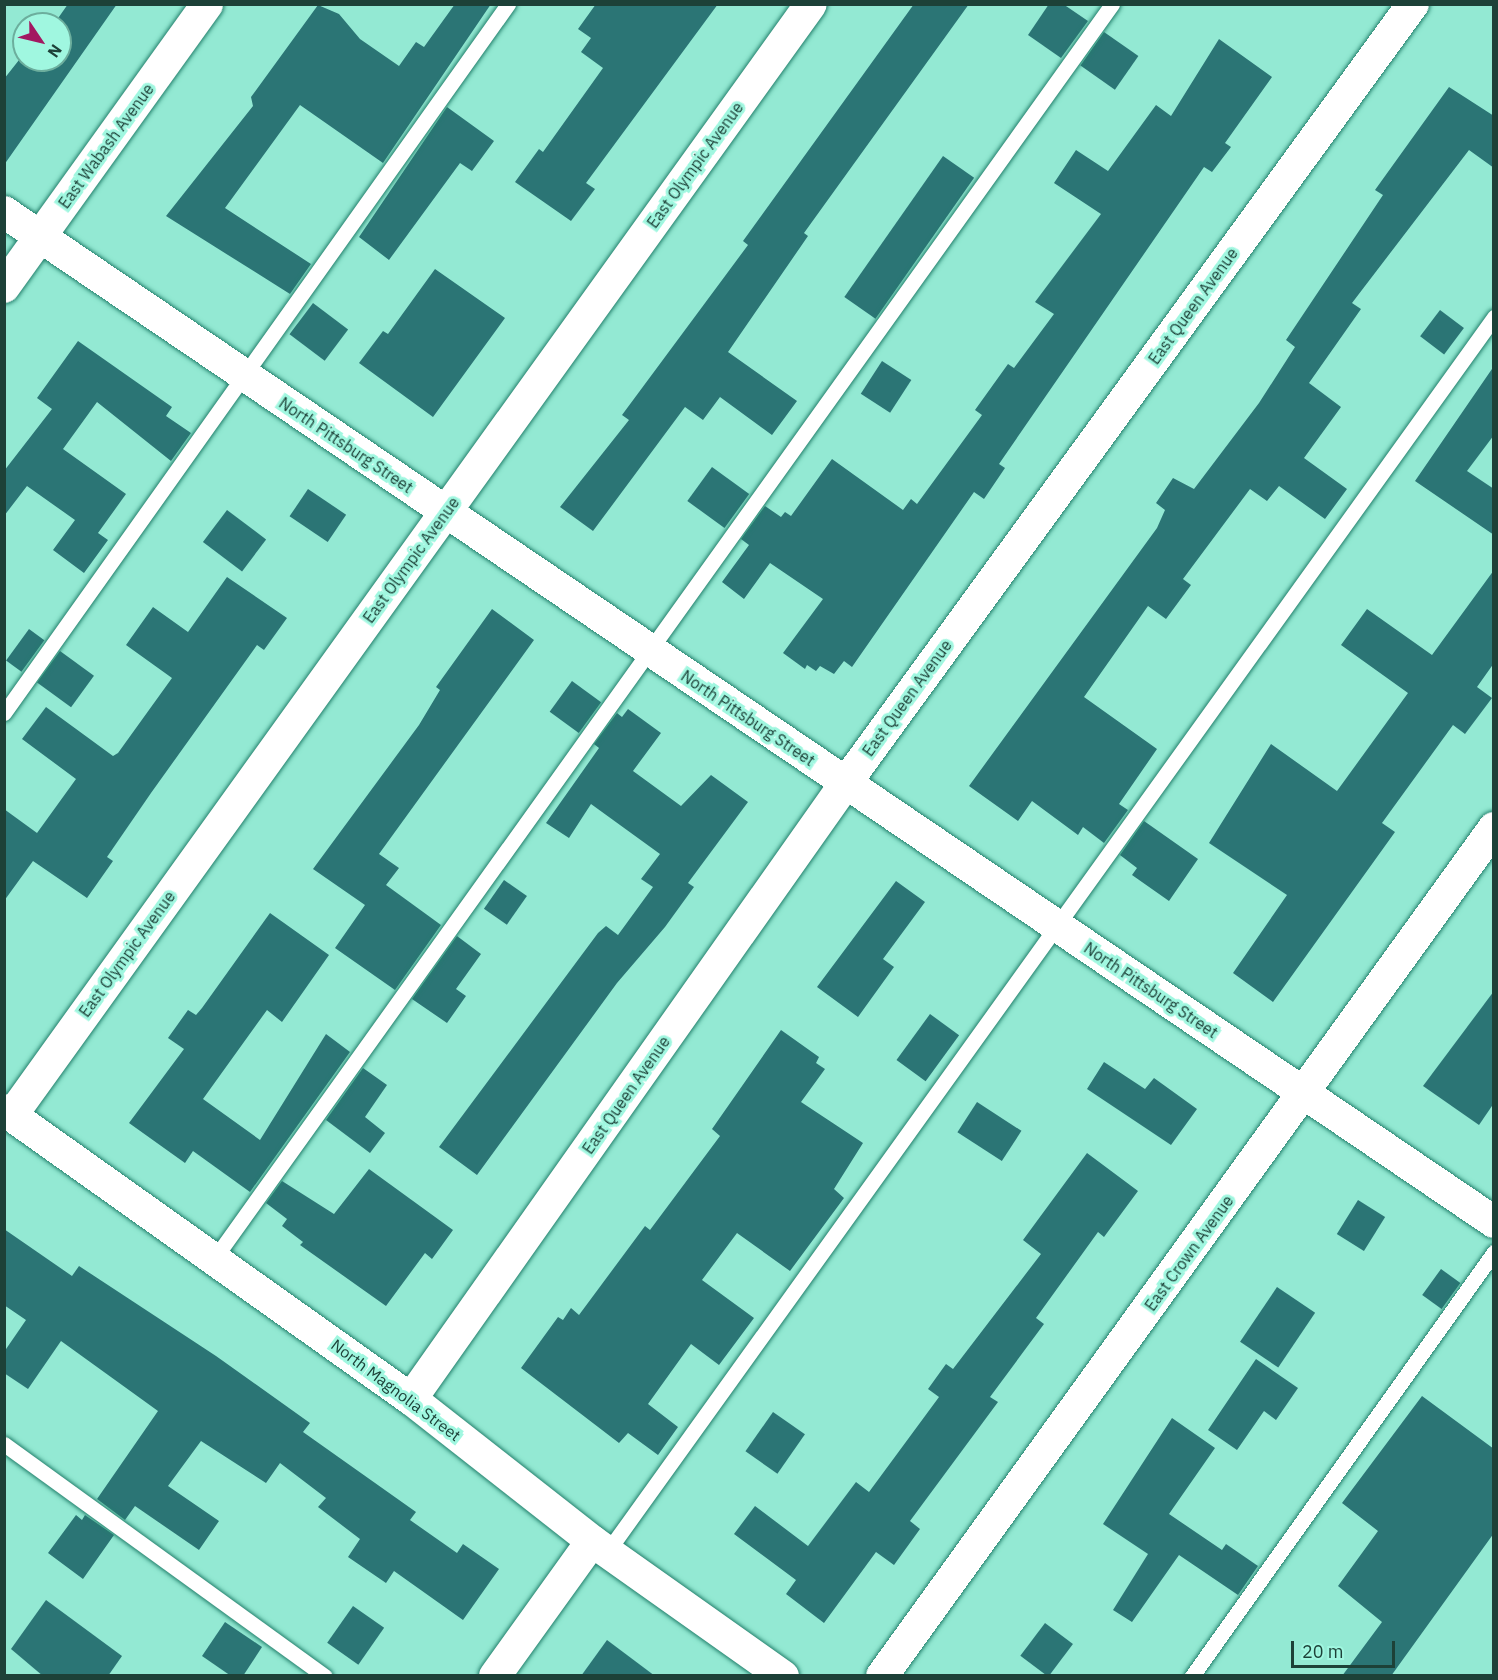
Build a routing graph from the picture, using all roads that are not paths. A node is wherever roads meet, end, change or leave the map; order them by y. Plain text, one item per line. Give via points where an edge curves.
1 (207, 4) edge
2 (508, 4) edge
3 (810, 4) edge
4 (1112, 4) edge
5 (1413, 4) edge
6 (4, 212) edge
7 (40, 237) junction
8 (4, 287) edge
9 (1494, 317) edge
10 (243, 375) junction
11 (446, 512) junction
12 (650, 651) junction
13 (4, 713) edge
14 (845, 784) junction
15 (1494, 828) edge
16 (1057, 927) junction
17 (1304, 1093) junction
18 (8, 1112) edge
19 (1494, 1222) edge
20 (1494, 1252) edge
21 (214, 1259) junction
22 (411, 1399) junction
23 (4, 1444) edge
24 (599, 1547) junction
25 (325, 1676) edge
26 (495, 1676) edge
27 (783, 1676) edge
28 (882, 1676) edge
29 (1192, 1676) edge

1 - 7 street, East Wabash Avenue
2 - 10 lane
3 - 11 street, East Olympic Avenue
4 - 12 lane
5 - 14 street, East Queen Avenue
6 - 7 street, North Pittsburg Street
7 - 8 street, East Wabash Avenue
7 - 10 street, North Pittsburg Street
9 - 16 lane
10 - 11 street, North Pittsburg Street
10 - 13 lane
11 - 12 street, North Pittsburg Street
11 - 18 street, East Olympic Avenue
12 - 14 street, North Pittsburg Street
12 - 21 lane
14 - 16 street, North Pittsburg Street
14 - 22 street, East Queen Avenue
15 - 17 street, East Crown Avenue
16 - 17 street, North Pittsburg Street
16 - 24 lane
17 - 19 street, North Pittsburg Street
17 - 28 street, East Crown Avenue
18 - 21 street, North Magnolia Street
20 - 29 lane
21 - 22 street, North Magnolia Street
22 - 24 street, North Magnolia Street
23 - 25 lane
24 - 26 street
24 - 27 street, North Magnolia Street

